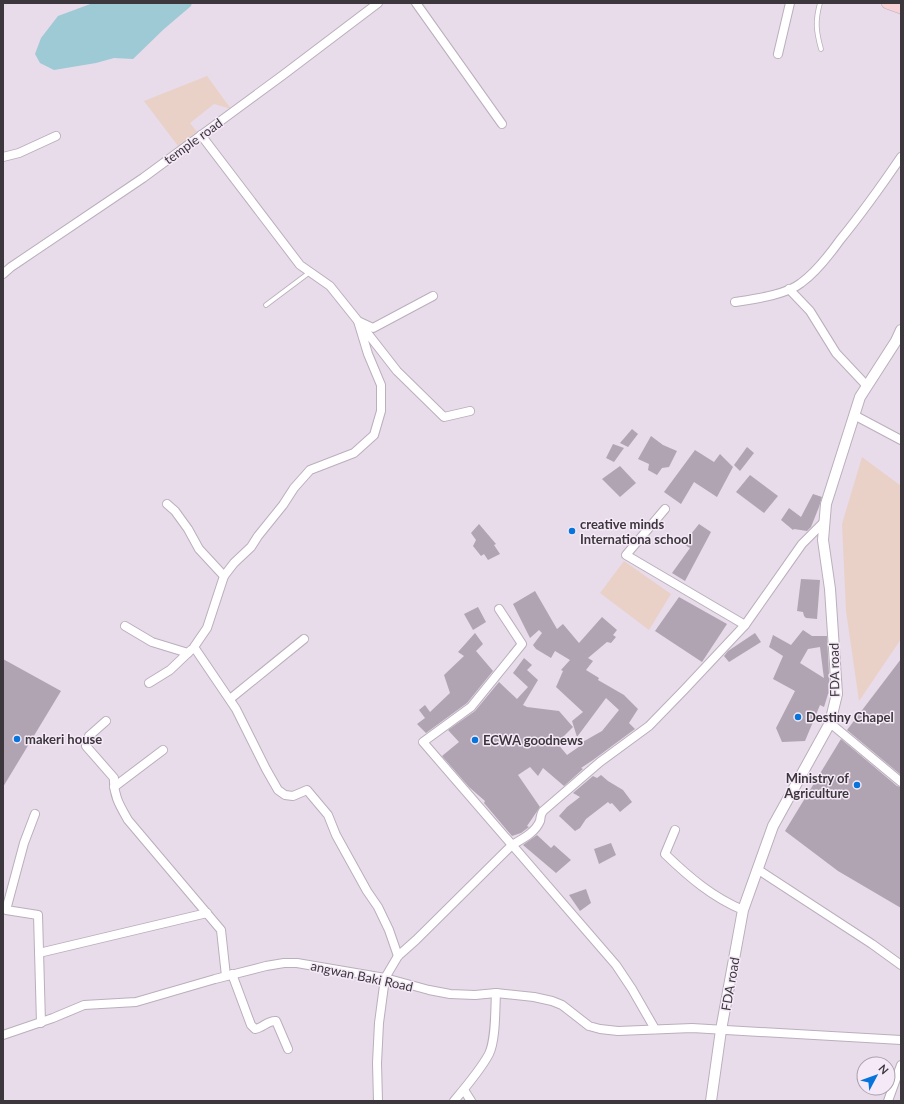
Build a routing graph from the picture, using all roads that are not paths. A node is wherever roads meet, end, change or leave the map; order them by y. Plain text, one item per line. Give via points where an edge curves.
1 (378, 3) edge
2 (416, 3) edge
3 (790, 3) edge
4 (820, 3) edge
5 (886, 3) edge
6 (901, 8) edge
7 (821, 49) dead end
8 (778, 54) dead end
9 (502, 124) dead end
10 (201, 135) junction
11 (56, 136) dead end
12 (3, 157) edge
13 (901, 157) edge
14 (310, 271) junction
15 (3, 274) edge
16 (789, 289) junction
17 (433, 296) dead end
18 (735, 302) dead end
19 (266, 305) dead end
20 (358, 321) junction
21 (901, 330) edge
22 (867, 386) junction
23 (470, 411) dead end
24 (854, 415) junction
25 (901, 440) edge
26 (167, 504) dead end
27 (666, 508) dead end
28 (824, 522) junction
29 (224, 576) junction
30 (499, 609) dead end
31 (745, 625) junction
32 (125, 626) dead end
33 (304, 639) dead end
34 (194, 647) junction
35 (188, 653) junction
36 (149, 683) dead end
37 (230, 699) junction
38 (106, 721) dead end
39 (830, 723) junction
40 (163, 750) dead end
41 (901, 782) edge
42 (114, 787) junction
43 (35, 814) dead end
44 (675, 830) dead end
45 (512, 845) junction
46 (757, 869) junction
47 (743, 910) junction
48 (206, 913) junction
49 (39, 953) junction
50 (398, 956) junction
51 (901, 966) edge
52 (229, 975) junction
53 (385, 978) junction
54 (496, 993) junction
55 (40, 1023) junction
56 (655, 1029) junction
57 (721, 1030) junction
58 (3, 1035) edge
59 (901, 1040) edge
60 (288, 1049) dead end
61 (901, 1065) edge
62 (464, 1090) junction
63 (378, 1101) edge
64 (454, 1101) edge
65 (471, 1101) edge
66 (712, 1101) edge
67 (888, 1101) edge

1 - 10 street, temple road
2 - 9 street
3 - 8 street
4 - 7 lane via 816,16 816,32
5 - 6 main road
10 - 14 street via 300,265
10 - 15 street, temple road
11 - 12 street via 19,153
13 - 16 street via 828,256 801,284
14 - 19 lane
14 - 20 street via 330,286
16 - 18 street
16 - 22 street via 810,312 836,353
17 - 20 street via 373,328
20 - 23 street via 397,371 444,417
20 - 29 street via 368,354 382,385 381,411 374,435 354,453 310,470 251,547
21 - 22 street, FDA road
22 - 24 street, FDA road
24 - 25 street
24 - 28 street, FDA road via 826,504
26 - 29 street via 188,529 199,549
27 - 31 street via 626,555
28 - 31 street via 802,544
28 - 39 street, FDA road via 823,540 830,589 837,694
29 - 34 street via 207,628
30 - 45 street via 522,644 471,707 422,742
31 - 45 street via 649,726 600,762 543,811 540,821 527,836
32 - 35 street via 152,642
33 - 37 street
34 - 35 street
34 - 37 street
35 - 36 street via 170,670
37 - 50 street via 278,790 285,795 293,796 307,790 328,815 336,835 378,907
38 - 42 street via 89,736 86,746 114,778
39 - 41 street
39 - 46 street, FDA road via 773,826
40 - 42 street
42 - 48 street via 117,801 128,820
43 - 49 street via 24,843 6,910 38,915
44 - 47 street via 664,854 690,878 726,903
45 - 50 street
45 - 56 street via 616,965
46 - 47 street, FDA road
46 - 51 street via 872,944
47 - 57 street, FDA road
48 - 49 street
48 - 52 street via 221,930
49 - 55 street
50 - 53 street
52 - 53 street, angwan Baki Road via 266,966 297,963
52 - 55 street, angwan Baki Road via 136,1002 84,1005
52 - 60 street via 254,1029 276,1021
53 - 54 street, angwan Baki Road via 450,994
53 - 63 street via 379,1023
54 - 56 street, angwan Baki Road via 552,1001 562,1005 589,1026 600,1029
54 - 62 street via 494,1032 489,1053
55 - 58 street, angwan Baki Road
56 - 57 street, angwan Baki Road
57 - 59 street, angwan Baki Road
57 - 66 street, FDA road
61 - 67 street
62 - 64 street
62 - 65 street

